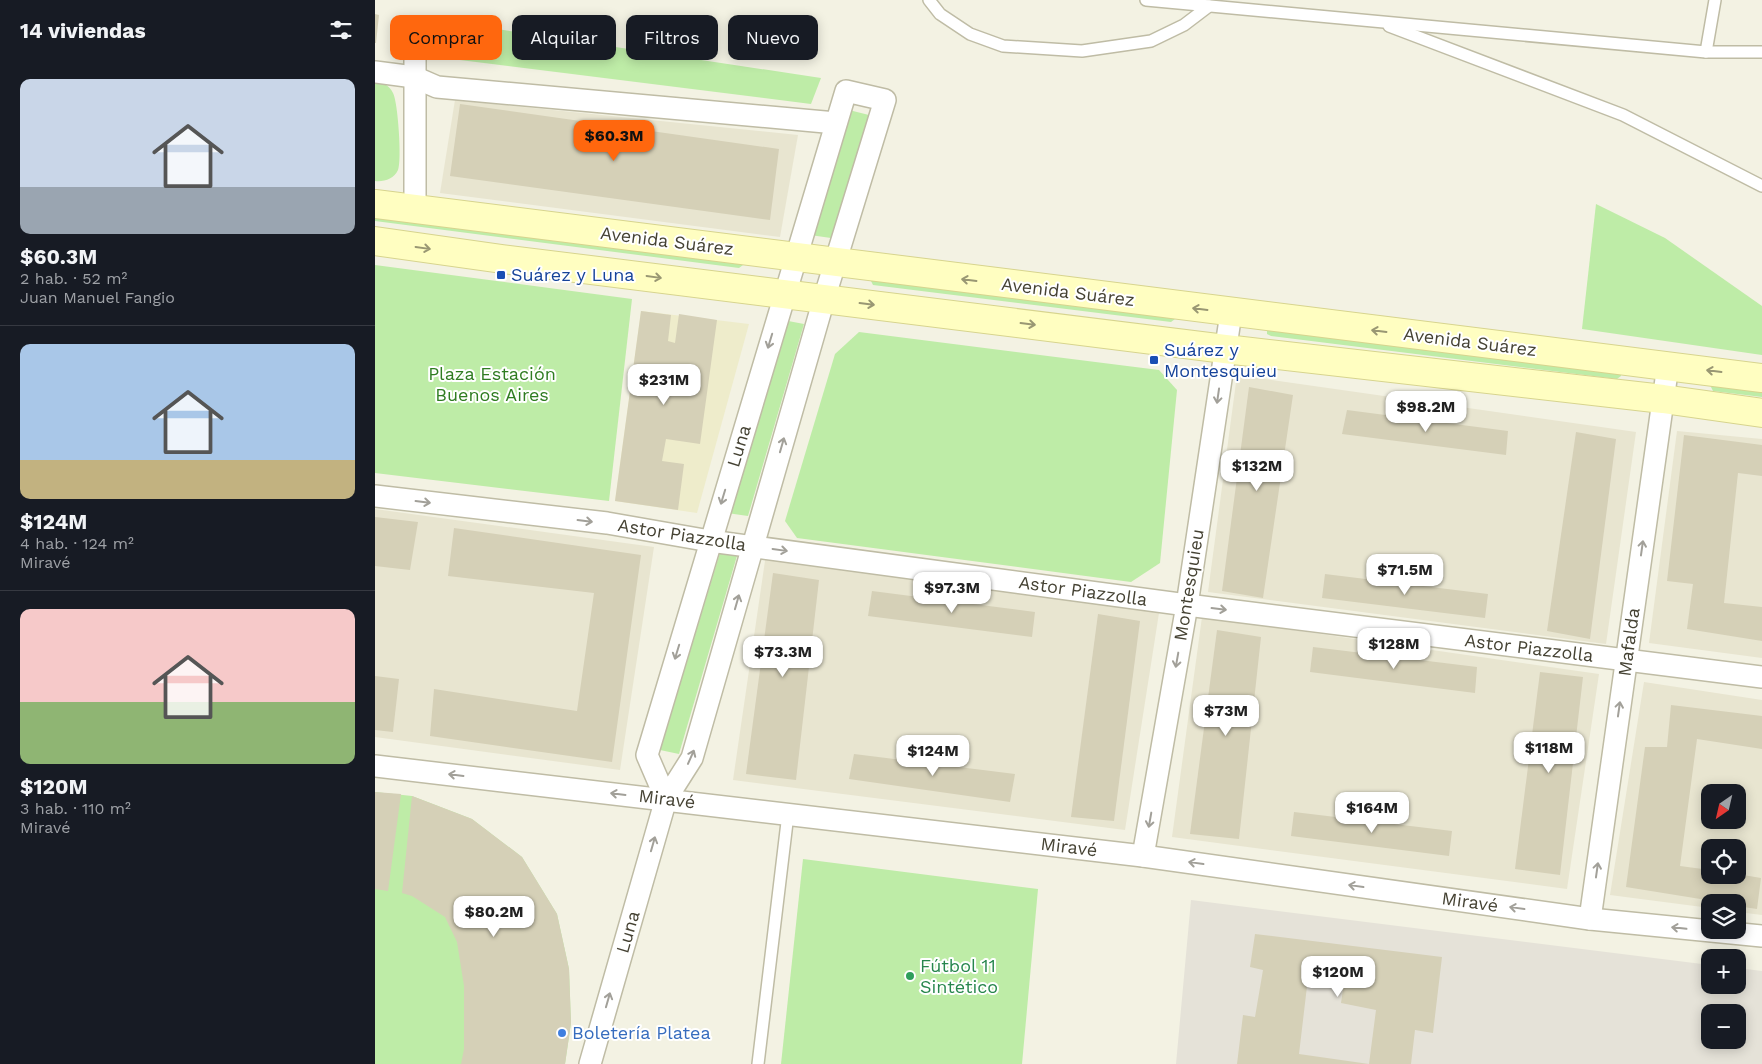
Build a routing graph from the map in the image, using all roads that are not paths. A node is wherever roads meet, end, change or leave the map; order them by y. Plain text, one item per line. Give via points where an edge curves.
1 (929, 0) edge
2 (1146, 0) edge
3 (1715, 0) edge
4 (1209, 6) junction
5 (1376, 21) junction
6 (1706, 52) junction
7 (1762, 52) edge
8 (414, 60) edge
9 (375, 72) edge
10 (414, 77) junction
11 (836, 123) junction
12 (1762, 186) edge
13 (375, 204) edge
14 (415, 208) junction
15 (375, 241) edge
16 (795, 257) junction
17 (835, 262) junction
18 (784, 294) junction
19 (824, 299) junction
20 (1231, 313) junction
21 (1225, 349) junction
22 (1668, 366) junction
23 (1762, 378) edge
24 (1663, 399) junction
25 (1762, 413) edge
26 (375, 496) edge
27 (710, 541) junction
28 (753, 547) junction
29 (1187, 605) junction
30 (1626, 660) junction
31 (1762, 677) edge
32 (375, 766) edge
33 (666, 799) junction
34 (788, 814) junction
35 (1143, 856) junction
36 (1590, 918) junction
37 (1762, 936) edge
38 (590, 1064) edge
39 (758, 1064) edge

1 - 4 lane via 940,14 970,34 1003,46 1082,51 1151,41 1184,25
2 - 4 lane
3 - 6 lane
4 - 5 lane
5 - 6 lane
5 - 12 lane via 1623,116
6 - 7 lane
8 - 10 street
9 - 10 street
10 - 11 street via 437,87
10 - 14 street
11 - 16 street, Luna
11 - 17 street, Luna via 846,91 885,100
13 - 14 street, Avenida Suárez
14 - 16 street, Avenida Suárez
15 -> 18 street, Avenida Suárez
16 - 17 street, Avenida Suárez
16 - 18 street, Luna
17 - 19 street, Luna
20 -> 17 street, Avenida Suárez
18 - 19 street, Avenida Suárez
18 -> 27 street, Luna
19 -> 21 street, Avenida Suárez
28 -> 19 street, Luna
20 - 21 street, Montesquieu
22 -> 20 street, Avenida Suárez
21 - 24 street, Avenida Suárez
21 -> 29 street, Montesquieu
23 -> 22 street, Avenida Suárez
22 - 24 street, Mafalda
24 - 25 street, Avenida Suárez
30 -> 24 street, Mafalda
26 -> 27 street, Astor Piazzolla via 607,524
27 - 28 street, Astor Piazzolla
27 -> 33 street, Luna via 647,755
28 -> 29 street, Astor Piazzolla
33 -> 28 street, Luna via 692,758
29 -> 30 street, Astor Piazzolla
29 -> 35 street, Montesquieu
30 - 31 street, Astor Piazzolla
36 -> 30 street, Mafalda
33 -> 32 street, Miravé
33 - 34 street, Miravé
38 -> 33 street, Luna
34 - 35 street, Miravé
34 - 39 lane
36 -> 35 street, Miravé
37 -> 36 street, Miravé

